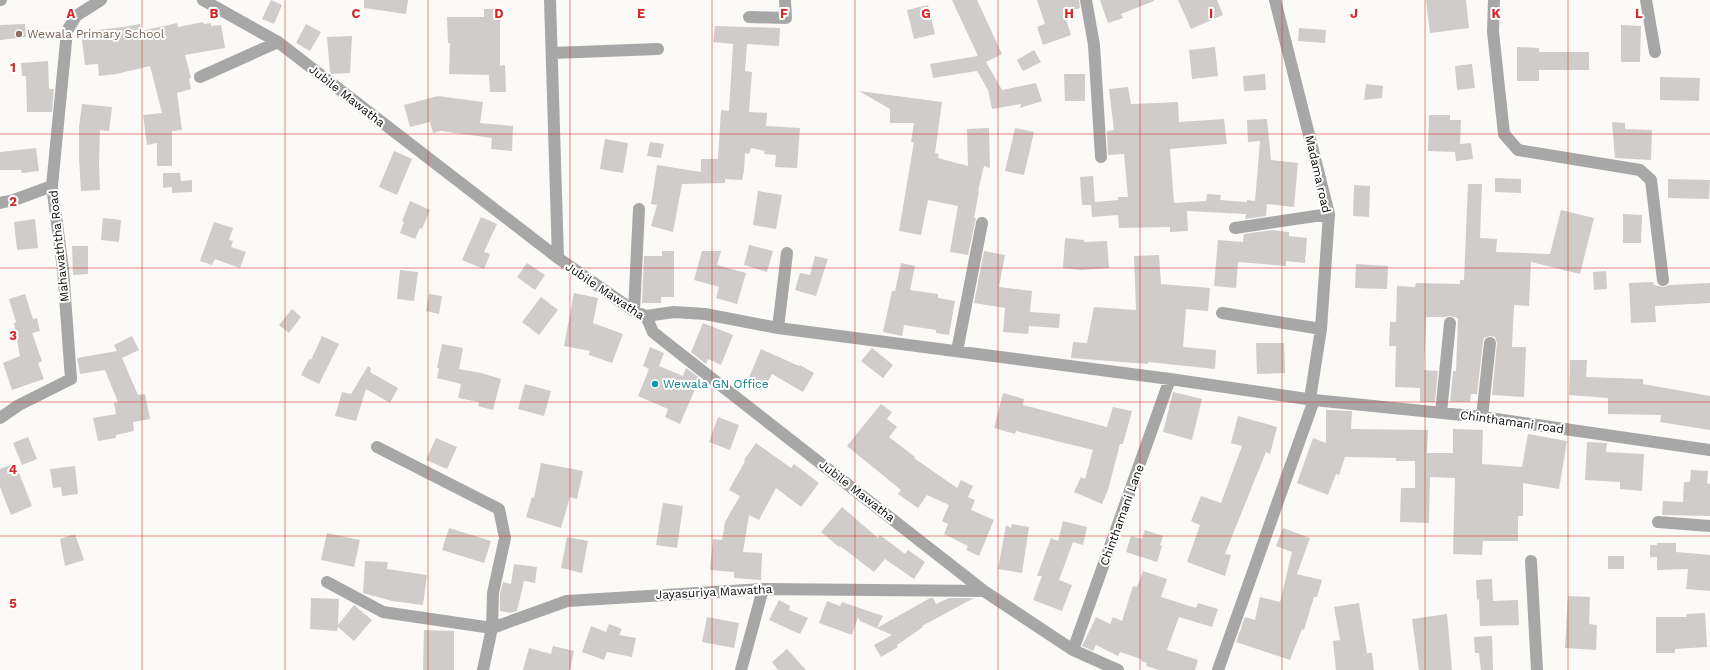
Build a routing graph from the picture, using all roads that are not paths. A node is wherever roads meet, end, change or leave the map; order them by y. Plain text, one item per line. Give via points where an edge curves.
1 (101, 0) edge
2 (203, 0) edge
3 (550, 0) edge
4 (785, 0) edge
5 (1086, 0) edge
6 (1275, 0) edge
7 (1494, 0) edge
8 (1646, 0) edge
9 (749, 16) dead end
10 (278, 42) junction
11 (658, 49) dead end
12 (1655, 52) dead end
13 (552, 53) junction
14 (200, 77) dead end
15 (1101, 157) dead end
16 (52, 186) junction
17 (0, 203) edge
18 (639, 209) dead end
19 (1329, 214) junction
20 (982, 223) dead end
21 (1235, 228) dead end
22 (787, 253) dead end
23 (558, 258) junction
24 (1663, 280) dead end
25 (634, 312) junction
26 (1222, 312) dead end
27 (646, 316) junction
28 (1450, 323) dead end
29 (778, 328) junction
30 (1321, 329) junction
31 (1490, 344) dead end
32 (957, 351) junction
33 (1170, 379) junction
34 (1312, 400) junction
35 (1441, 412) junction
36 (1482, 417) junction
37 (0, 418) edge
38 (377, 447) dead end
39 (1710, 450) edge
40 (1658, 522) dead end
41 (1710, 526) edge
42 (1531, 561) dead end
43 (327, 582) dead end
44 (763, 589) junction
45 (984, 590) junction
46 (492, 628) junction
47 (1073, 650) junction
48 (483, 670) edge
49 (741, 670) edge
50 (1118, 670) edge
51 (1218, 670) edge
52 (1537, 670) edge

1 - 16 street, Mahawaththa Road via 76,16 67,31
2 - 10 street, Jubile Mawatha
3 - 13 street
4 - 9 street via 786,18
5 - 15 street via 1094,45
6 - 19 street, Madama road
7 - 24 street via 1492,32 1504,134 1518,150 1640,170 1651,180
8 - 12 street
10 - 14 street
10 - 23 street, Jubile Mawatha
11 - 13 street
13 - 23 street
16 - 17 street
16 - 37 street, Mahawaththa Road via 63,269 71,379 19,405
18 - 25 street
19 - 21 street
19 - 30 street, Madama road
20 - 32 street
22 - 29 street
23 - 25 street, Jubile Mawatha
25 - 27 street, Jubile Mawatha
26 - 30 street
27 - 29 street, Chinthamani road via 674,312 705,314
27 - 45 street, Jubile Mawatha via 653,332
28 - 35 street
29 - 32 street, Chinthamani road
30 - 34 street, Madama road
31 - 36 street
32 - 33 street, Chinthamani road
33 - 34 street, Chinthamani road
33 - 47 street, Chinthamani Lane
34 - 35 street, Chinthamani road
34 - 51 street, Madama road
35 - 36 street, Chinthamani road
36 - 39 street, Chinthamani road
38 - 46 street via 499,509 505,538 493,593
40 - 41 street
42 - 52 street
43 - 46 street via 383,612
44 - 45 street, Jayasuriya Mawatha
44 - 46 street, Jayasuriya Mawatha via 567,601
44 - 49 street
45 - 47 street, Jubile Mawatha
46 - 48 street
47 - 50 street, Jubile Mawatha

